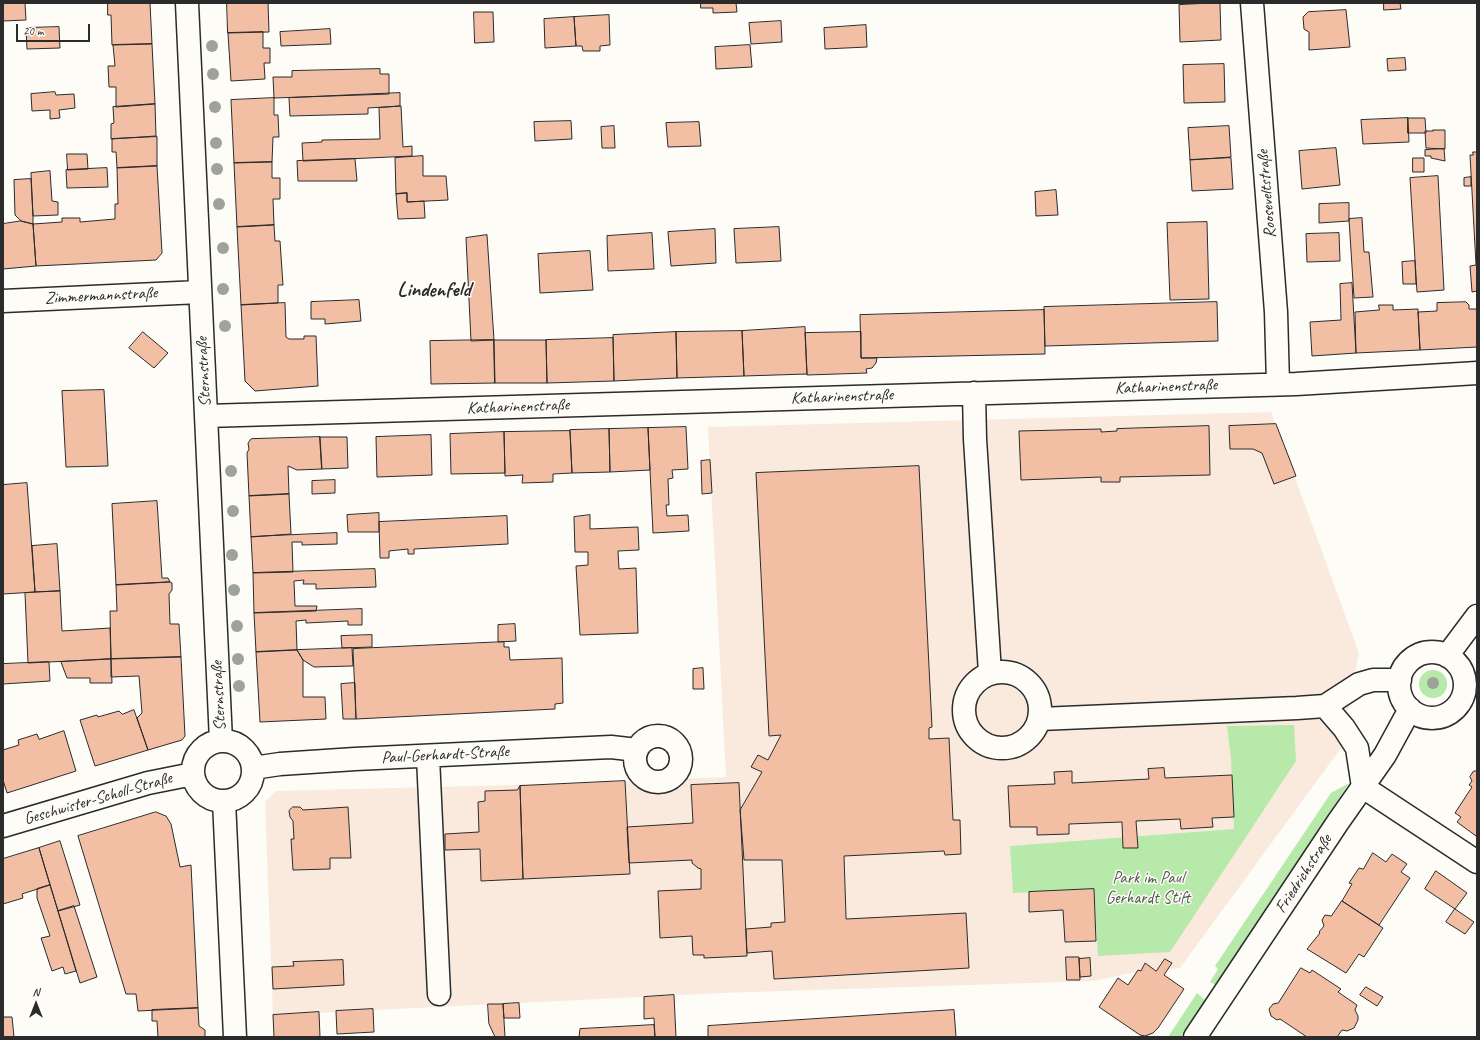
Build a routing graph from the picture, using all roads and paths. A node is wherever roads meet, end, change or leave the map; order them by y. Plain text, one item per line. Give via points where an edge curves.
1 (187, 3) edge
2 (1252, 3) edge
3 (200, 292) junction
4 (3, 300) edge
5 (1477, 373) edge
6 (1278, 384) junction
7 (974, 393) junction
8 (206, 416) junction
9 (1477, 616) edge
10 (1447, 656) junction
11 (990, 673) junction
12 (1400, 680) junction
13 (1469, 703) edge
14 (1325, 706) junction
15 (1410, 709) junction
16 (1040, 718) junction
17 (221, 741) junction
18 (637, 750) dead end
19 (428, 757) junction
20 (253, 768) junction
21 (193, 774) junction
22 (1363, 787) junction
23 (224, 801) junction
24 (3, 826) edge
25 (1477, 862) edge
26 (439, 994) dead end
27 (235, 1037) edge
28 (1195, 1037) edge

1 - 3 street, Sternstraße
2 - 6 street, Rooseveltstraße via 1276,312
3 - 4 street, Zimmermannstraße
3 - 8 street, Sternstraße
5 - 6 street, Katharinenstraße
6 - 7 street, Katharinenstraße
7 - 8 street, Katharinenstraße
7 - 11 street via 975,446
8 - 17 street, Sternstraße
9 - 10 street
10 - 12 street via 1435,652 1417,656 1407,663
10 - 13 street via 1457,664 1463,675
11 - 16 street via 1015,673 1026,679 1038,697
11 - 16 street via 978,679 965,700 965,719 974,736 984,744 996,748 1019,745 1036,729
12 - 14 street via 1373,680 1359,684
12 - 15 street via 1402,699
13 - 15 street via 1438,716 1424,716
14 - 16 street
14 - 22 street via 1357,748
15 - 22 street, Friedrichstraße via 1385,755
17 - 20 street, Sternstraße via 236,744 244,750
17 - 21 street, Sternstraße via 210,744 200,751 194,762
18 - 19 street, Paul-Gerhardt-Straße via 611,747
19 - 20 street, Paul-Gerhardt-Straße via 280,764
19 - 26 street
20 - 23 street via 252,780 246,790 236,798
21 - 23 street via 196,785 203,794 213,800
21 - 24 street, Geschwister-Scholl-Straße via 148,783
22 - 25 street
22 - 28 street, Friedrichstraße
23 - 27 street

